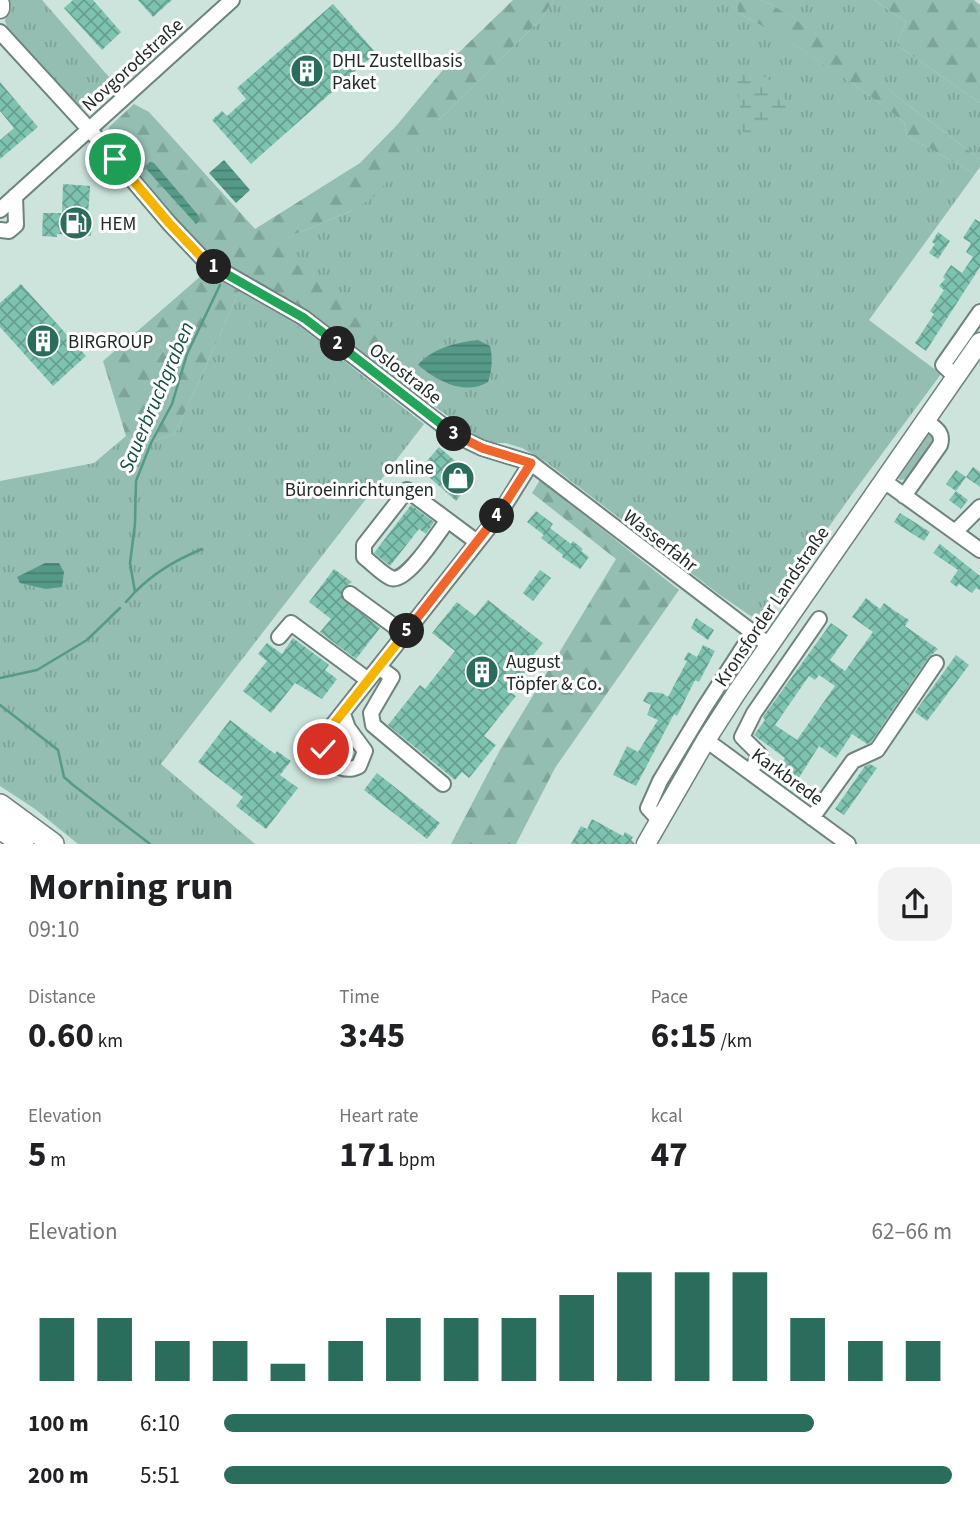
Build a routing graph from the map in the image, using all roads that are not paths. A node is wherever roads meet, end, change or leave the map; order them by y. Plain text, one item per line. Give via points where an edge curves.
1 (232, 0) edge
2 (0, 4) edge
3 (0, 9) edge
4 (0, 32) edge
5 (89, 129) junction
6 (15, 196) junction
7 (0, 211) edge
8 (1, 234) edge
9 (980, 312) edge
10 (980, 342) edge
11 (956, 377) junction
12 (926, 421) junction
13 (531, 463) junction
14 (884, 481) junction
15 (904, 496) junction
16 (980, 507) edge
17 (447, 521) junction
18 (956, 531) junction
19 (477, 542) junction
20 (980, 550) edge
21 (350, 594) dead end
22 (819, 619) dead end
23 (752, 634) junction
24 (402, 637) junction
25 (279, 638) dead end
26 (769, 645) junction
27 (936, 663) dead end
28 (379, 667) junction
29 (368, 681) junction
30 (343, 714) dead end
31 (706, 740) junction
32 (750, 772) junction
33 (443, 784) dead end
34 (0, 805) edge
35 (812, 818) junction
36 (659, 820) junction
37 (0, 828) edge
38 (23, 844) edge
39 (53, 844) edge
40 (646, 844) edge
41 (848, 844) edge

1 - 5 street, Novgorodstraße
2 - 3 main road
4 - 5 street, Oslostraße
5 - 6 street, Novgorodstraße
5 - 13 street, Oslostraße via 205,261 304,318 455,435
6 - 7 street, Novgorodstraße
6 - 8 street via 16,225
9 - 11 street via 943,365
10 - 11 main road, Kronsforder Landstraße
11 - 12 main road, Kronsforder Landstraße
12 - 14 main road, Kronsforder Landstraße
12 - 15 street via 942,439
13 - 19 street
13 - 23 street, Wasserfahr
14 - 15 street
14 - 26 main road, Kronsforder Landstraße
15 - 18 street
16 - 18 street
17 - 17 street via 407,490 364,545 364,557 391,578 398,578 408,573
17 - 19 street
18 - 20 street
19 - 24 street
21 - 24 street
22 - 32 street via 742,737 760,755
23 - 26 street, Wasserfahr
23 - 36 street, Kronsforder Landstraße via 660,781 648,808
24 - 28 street
25 - 29 street via 291,623
26 - 31 main road, Kronsforder Landstraße
27 - 35 street via 877,750 853,761
28 - 29 street
28 - 33 street via 391,677 371,713 373,725
29 - 30 street
31 - 32 street, Karkbrede
31 - 36 main road, Kronsforder Landstraße
32 - 35 street, Karkbrede
34 - 39 highway
35 - 41 street, Karkbrede
36 - 40 main road, Kronsforder Landstraße
37 - 38 highway

